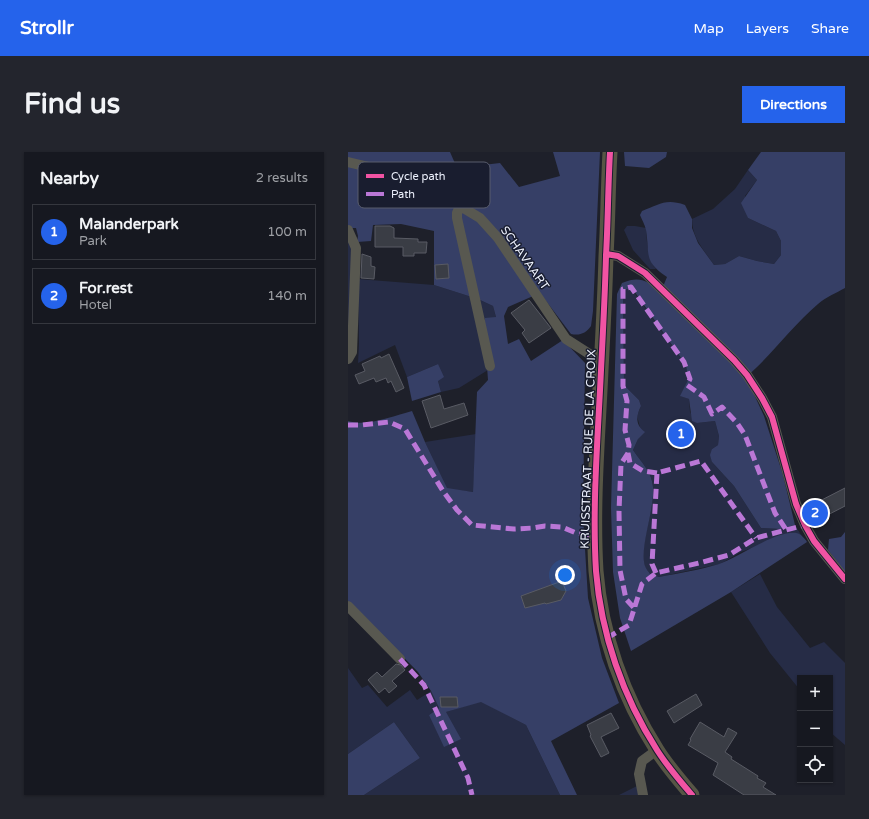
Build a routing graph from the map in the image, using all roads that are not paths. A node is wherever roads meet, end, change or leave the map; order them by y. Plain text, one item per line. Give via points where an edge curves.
1 (610, 152) edge
2 (348, 162) edge
3 (358, 164) edge
4 (459, 208) edge
5 (463, 208) edge
6 (348, 230) edge
7 (606, 254) junction
8 (601, 358) junction
9 (348, 359) edge
10 (490, 366) dead end
11 (845, 579) edge
12 (348, 606) edge
13 (400, 658) dead end
14 (657, 750) junction
15 (643, 795) edge
16 (692, 795) edge

1 - 7 main road, KRUISSTRAAT - RUE DE LA CROIX
2 - 3 street, SCHAVAART
4 - 10 street via 457,213
5 - 8 street, SCHAVAART via 480,218 498,238 566,339 590,355
6 - 9 street via 356,248 352,352
7 - 8 main road, KRUISSTRAAT - RUE DE LA CROIX
7 - 11 street via 618,256 645,273 734,360 746,375 772,417 796,504 805,526 814,542
8 - 14 main road, KRUISSTRAAT - RUE DE LA CROIX via 595,507 598,587 608,638 620,678 635,713
12 - 13 street
14 - 15 street via 642,761 639,774
14 - 16 main road, KRUISSTRAAT - RUE DE LA CROIX

